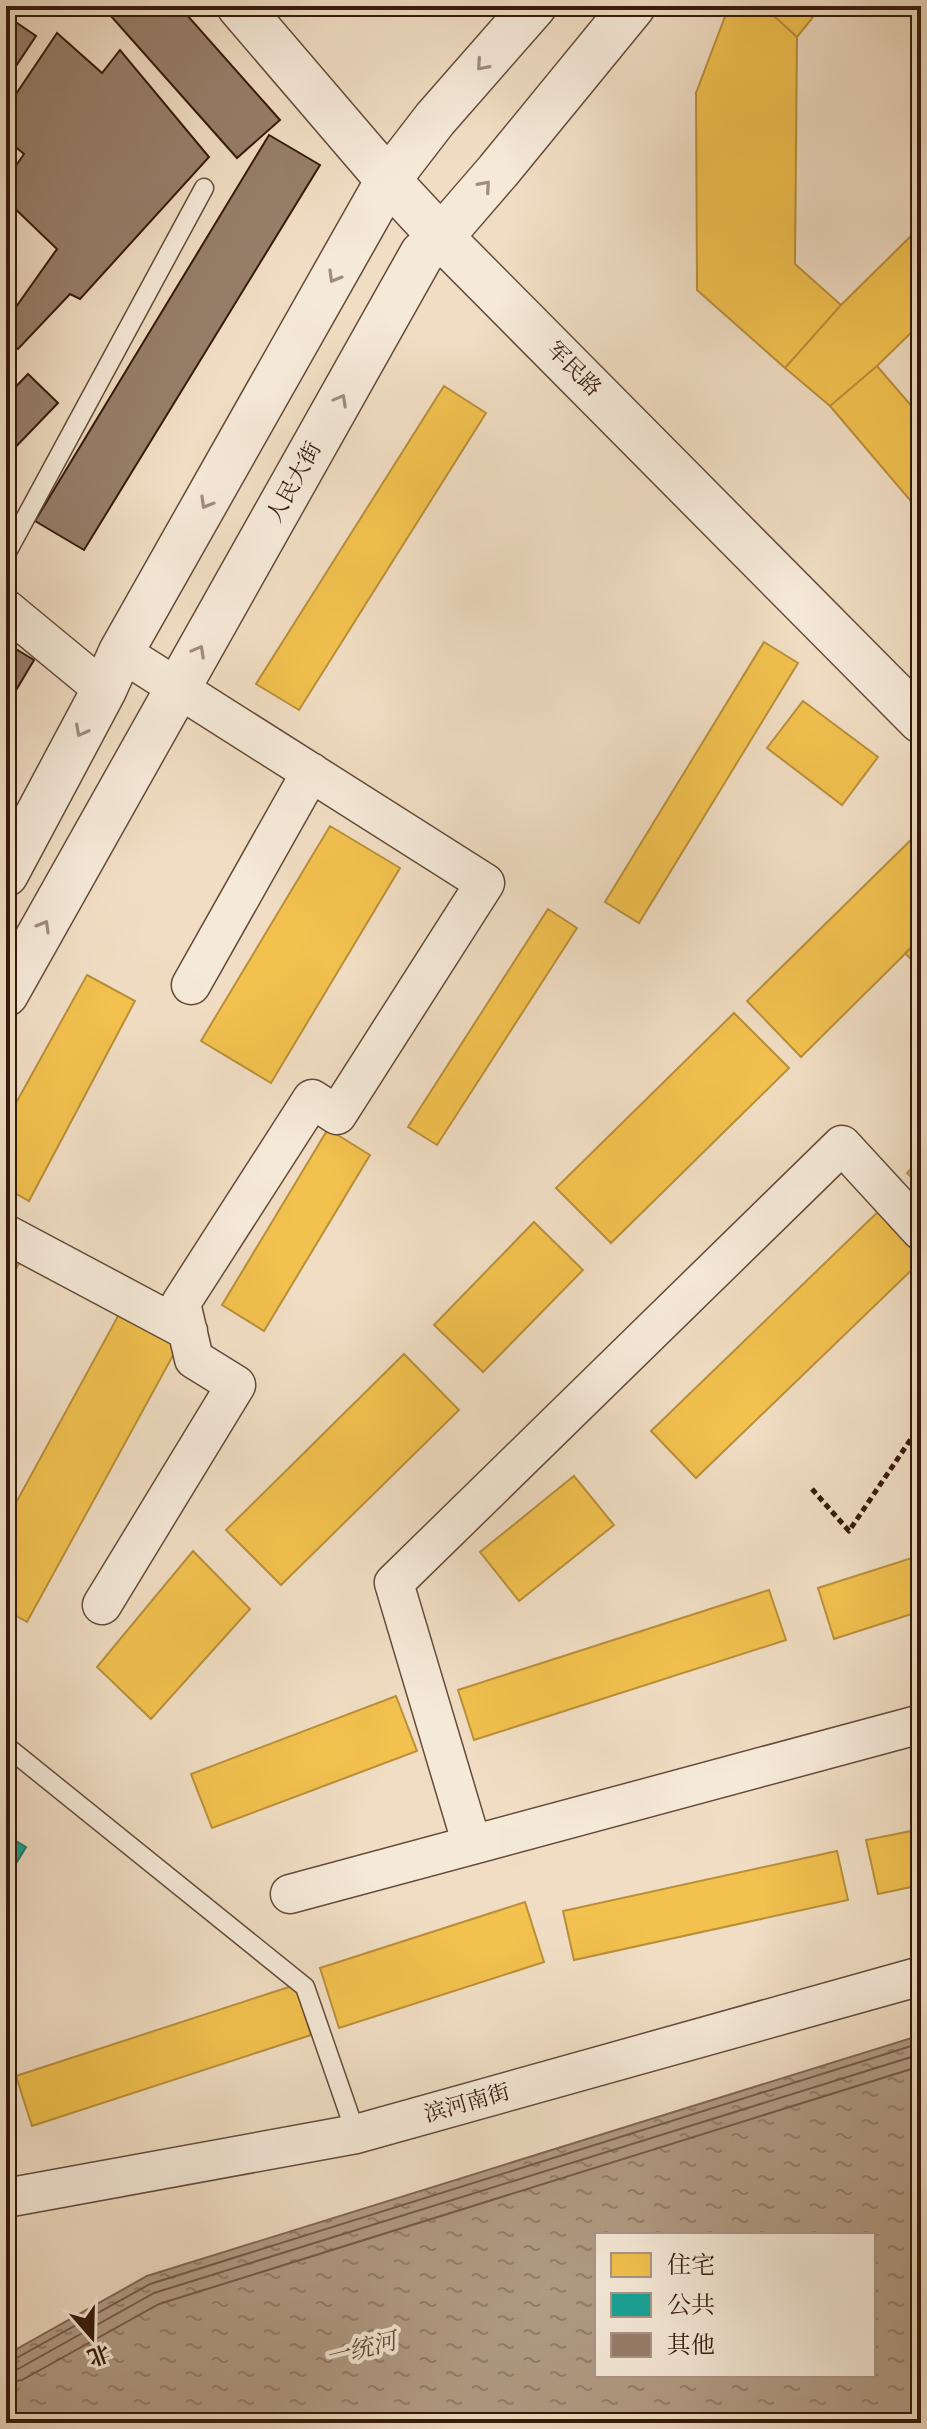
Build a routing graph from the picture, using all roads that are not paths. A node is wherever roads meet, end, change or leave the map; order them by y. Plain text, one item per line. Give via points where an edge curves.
1 (239, 6) edge
2 (534, 6) edge
3 (633, 6) edge
4 (388, 180) junction
5 (204, 188) dead end
6 (441, 237) junction
7 (6, 554) edge
8 (6, 609) edge
9 (113, 671) junction
10 (178, 688) junction
11 (921, 721) edge
12 (311, 772) junction
13 (6, 874) edge
14 (191, 985) dead end
15 (6, 994) edge
16 (921, 1231) edge
17 (6, 1234) edge
18 (188, 1331) junction
19 (102, 1605) dead end
20 (921, 1724) edge
21 (6, 1746) edge
22 (472, 1845) junction
23 (290, 1894) dead end
24 (921, 1976) edge
25 (356, 2134) junction
26 (6, 2198) edge

1 - 4 street, 军民路
2 -> 4 street
6 -> 3 street, 人民大街
4 - 6 street, 军民路
4 -> 9 street
5 - 7 lane
10 -> 6 street, 人民大街 via 422,254
6 - 11 street, 军民路
8 - 9 street
9 - 10 street
9 -> 13 street
10 - 12 street
15 -> 10 street, 人民大街
12 - 14 street
12 - 18 street via 485,883 337,1115 312,1099 181,1303
16 - 22 street via 842,1145 394,1583
17 - 18 street
18 - 19 street via 194,1359 236,1385
20 - 22 street
21 - 25 lane via 305,1987
22 - 23 street
24 - 25 street, 滨河南街
25 - 26 street, 滨河南街

